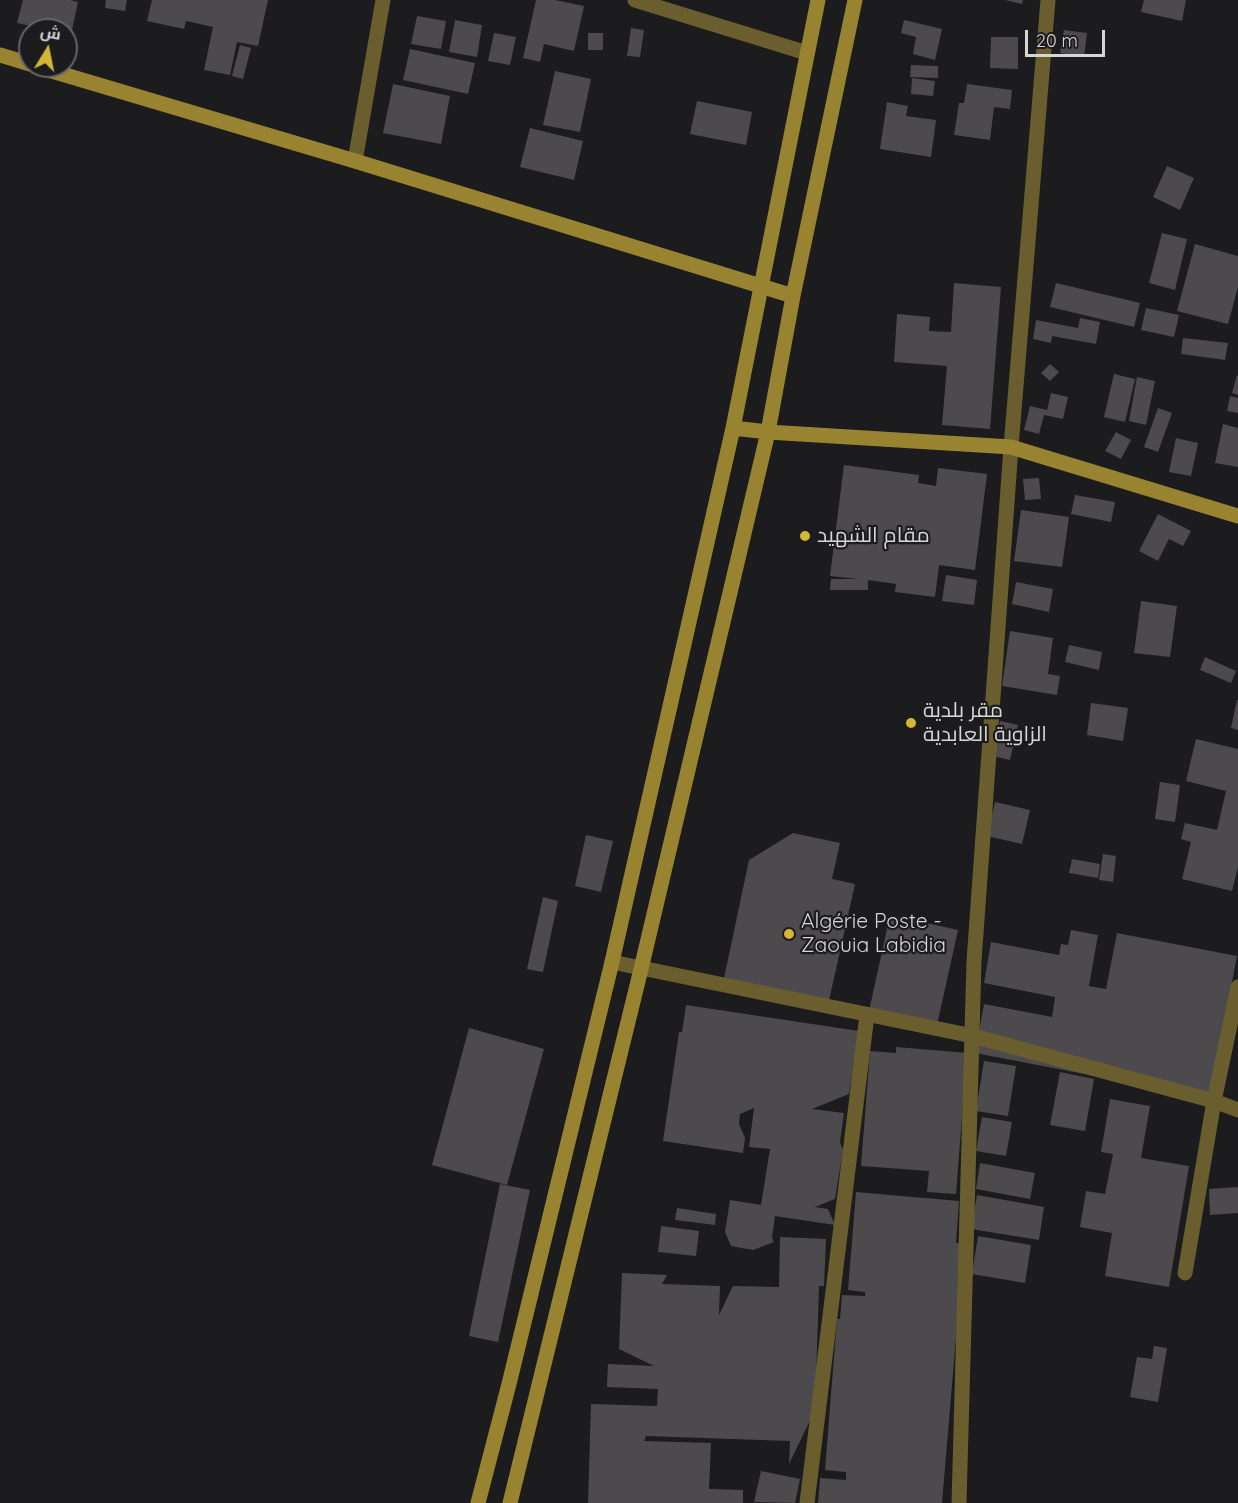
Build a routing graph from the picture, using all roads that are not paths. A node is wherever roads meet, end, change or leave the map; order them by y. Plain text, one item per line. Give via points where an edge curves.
1 (383, 0) edge
2 (635, 0) edge
3 (818, 0) edge
4 (855, 0) edge
5 (1048, 0) edge
6 (807, 53) junction
7 (0, 55) edge
8 (18, 60) edge
9 (75, 78) edge
10 (355, 161) junction
11 (762, 288) junction
12 (793, 296) junction
13 (733, 428) junction
14 (768, 432) junction
15 (1011, 447) junction
16 (1238, 516) edge
17 (612, 962) junction
18 (641, 969) junction
19 (1238, 987) edge
20 (867, 1015) junction
21 (973, 1036) junction
22 (1214, 1101) junction
23 (1238, 1110) edge
24 (1185, 1273) dead end
25 (478, 1503) edge
26 (510, 1503) edge
27 (807, 1503) edge
28 (959, 1503) edge

1 - 10 street
2 - 6 street
3 - 6 main road
4 - 12 main road
5 - 15 street
6 - 11 main road
7 - 8 main road
9 - 10 main road
10 - 11 main road
11 - 12 main road
11 - 13 main road
12 - 14 main road
13 - 14 main road
13 - 17 main road
14 - 15 main road
14 - 18 main road
15 - 16 main road
15 - 21 street via 974,961
17 - 18 street
17 - 25 main road
18 - 20 street
18 - 26 main road
19 - 22 street
20 - 21 street
20 - 27 street
21 - 22 street
21 - 28 street
22 - 23 street
22 - 24 street

